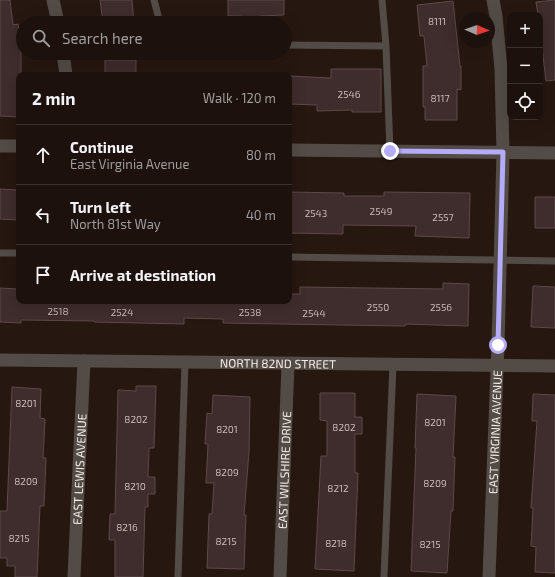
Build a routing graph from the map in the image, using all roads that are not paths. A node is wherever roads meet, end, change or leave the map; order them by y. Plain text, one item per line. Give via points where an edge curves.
1 (53, 0) edge
2 (154, 0) edge
3 (382, 0) edge
4 (493, 0) edge
5 (56, 16) edge
6 (158, 16) edge
7 (292, 45) edge
8 (386, 46) junction
9 (64, 60) edge
10 (66, 72) edge
11 (0, 146) edge
12 (16, 146) edge
13 (292, 150) edge
14 (390, 151) junction
15 (503, 152) junction
16 (555, 153) edge
17 (0, 253) edge
18 (16, 253) edge
19 (292, 257) edge
20 (500, 260) junction
21 (555, 260) edge
22 (0, 360) edge
23 (84, 361) junction
24 (185, 362) junction
25 (288, 364) junction
26 (393, 365) junction
27 (497, 365) junction
28 (555, 366) edge
29 (74, 577) edge
30 (178, 577) edge
31 (280, 577) edge
32 (384, 577) edge
33 (489, 577) edge

1 - 5 street
2 - 6 lane
3 - 8 lane
4 - 15 street, EAST VIRGINIA AVENUE via 501,69
7 - 8 lane
8 - 14 lane
9 - 10 street
11 - 12 street
13 - 14 street
14 - 15 street
15 - 16 street
15 - 20 street, EAST VIRGINIA AVENUE
17 - 18 lane
19 - 20 lane
20 - 21 lane
20 - 27 street, EAST VIRGINIA AVENUE
22 - 23 street, NORTH 82ND STREET
23 - 24 street, NORTH 82ND STREET
23 - 29 street, EAST LEWIS AVENUE
24 - 25 street, NORTH 82ND STREET
24 - 30 lane
25 - 26 street, NORTH 82ND STREET
25 - 31 street, EAST WILSHIRE DRIVE
26 - 27 street, NORTH 82ND STREET
26 - 32 lane
27 - 28 street, NORTH 82ND STREET
27 - 33 street, EAST VIRGINIA AVENUE

